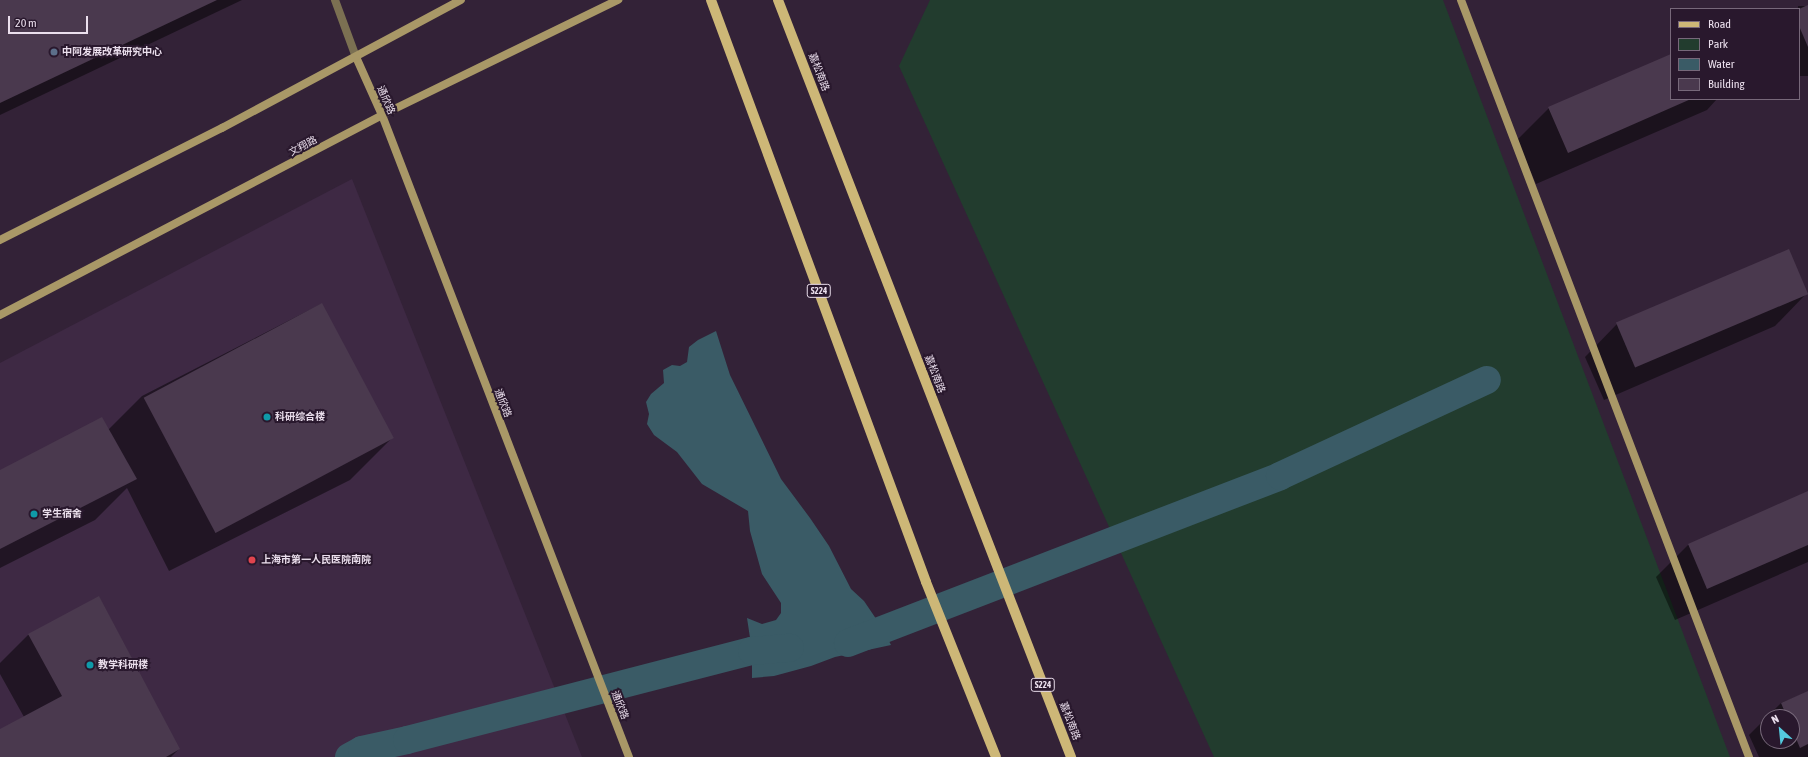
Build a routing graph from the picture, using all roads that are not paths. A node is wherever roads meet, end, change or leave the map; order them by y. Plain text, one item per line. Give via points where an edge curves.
1 (335, 0) edge
2 (461, 0) edge
3 (618, 0) edge
4 (711, 0) edge
5 (778, 0) edge
6 (1461, 0) edge
7 (356, 57) junction
8 (382, 115) junction
9 (0, 240) edge
10 (0, 315) edge
11 (629, 757) edge
12 (996, 757) edge
13 (1071, 757) edge
14 (1749, 757) edge

1 - 7 street
2 - 7 street
3 - 8 street, 文翔路
4 - 12 main road, S224 via 926,582
5 - 13 main road, 嘉松南路 / S224
6 - 14 street
7 - 8 street, 通欣路
7 - 9 street
8 - 10 street, 文翔路
8 - 11 street, 通欣路

